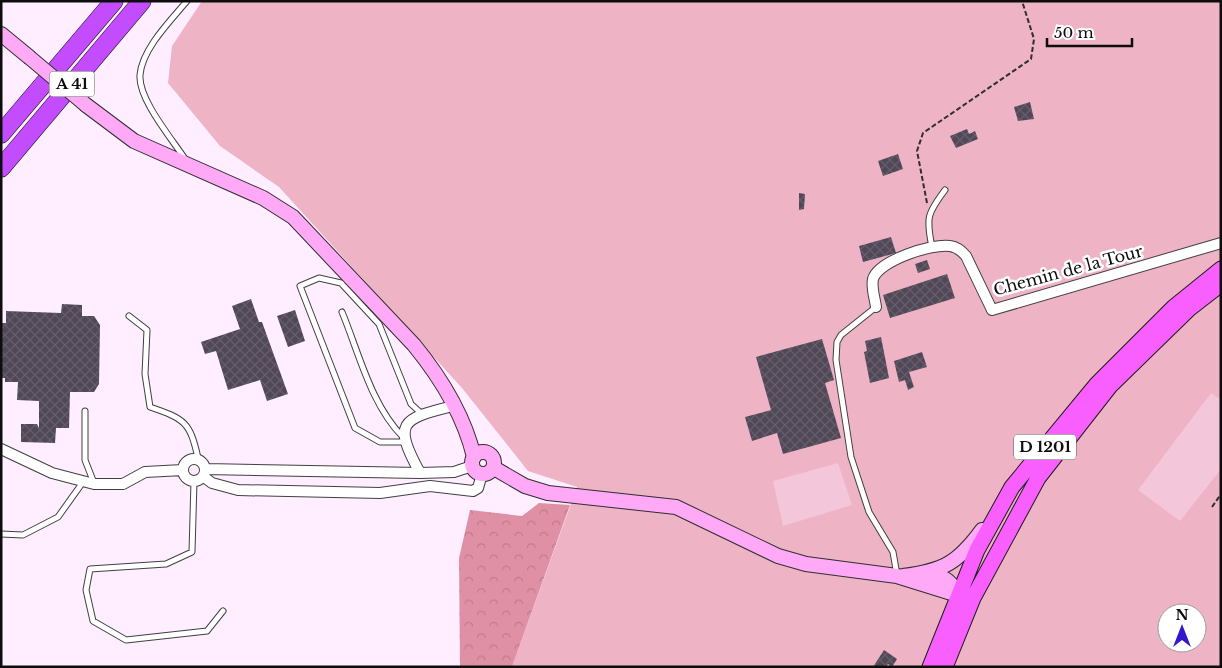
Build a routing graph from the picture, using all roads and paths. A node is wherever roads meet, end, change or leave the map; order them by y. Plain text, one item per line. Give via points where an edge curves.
1 (98, 1) edge
2 (114, 1) edge
3 (142, 1) edge
4 (187, 1) edge
5 (1022, 1) edge
6 (1, 34) edge
7 (1, 125) edge
8 (1, 134) edge
9 (191, 167) junction
10 (1, 168) edge
11 (945, 190) dead end
12 (929, 212) junction
13 (1221, 243) edge
14 (932, 247) junction
15 (1221, 269) edge
16 (1221, 284) edge
17 (876, 307) joint
18 (342, 312) dead end
19 (129, 316) dead end
20 (451, 400) junction
21 (85, 410) dead end
22 (422, 414) junction
23 (404, 440) junction
24 (1, 449) edge
25 (198, 458) junction
26 (482, 464) junction
27 (183, 470) junction
28 (420, 473) junction
29 (202, 476) junction
30 (1038, 478) junction
31 (83, 481) junction
32 (94, 484) junction
33 (1012, 487) junction
34 (1221, 494) edge
35 (1212, 507) dead end
36 (1, 534) edge
37 (928, 573) junction
38 (897, 576) junction
39 (958, 594) junction
40 (223, 611) dead end
41 (930, 667) edge
42 (939, 667) edge
43 (945, 667) edge

1 - 7 highway
2 - 8 highway, A 41
3 - 10 highway, A 41
4 - 9 lane via 158,36 140,75 144,94
5 - 12 path via 1034,40 1031,59 923,133 917,151
6 - 9 street, bridge via 134,142
9 - 20 street via 263,198 293,217 414,345
11 - 12 lane
12 - 14 lane via 927,225
13 - 14 street, Chemin de la Tour via 992,310 960,249
14 - 17 street, Chemin de la Tour via 880,268 873,280
15 - 33 main road, D 1201 via 1174,307 1097,384
16 - 30 main road, D 1201 via 1190,308 1110,386
17 - 38 lane via 841,335 837,342 836,360 851,457 869,512 893,552
18 - 23 lane via 378,402
19 - 25 lane via 147,330 145,374 150,407 177,417 192,432
20 - 22 street
20 - 26 street via 455,399
21 - 32 lane via 85,460
22 - 23 street via 410,420
22 - 23 lane via 411,404 379,324 341,283 319,278 300,286 355,428 380,442
23 - 28 street
24 - 31 street via 52,473
25 - 27 street via 190,459
25 - 29 street via 203,461
26 - 28 street via 454,472
26 - 29 street via 478,488 474,491 430,486 380,493 238,490 212,483
26 - 38 street via 548,493 676,507 778,556 806,564
27 - 29 street via 187,478
27 - 32 street via 145,472 123,484
28 - 29 street
29 - 40 lane via 192,552 166,564 90,569 86,590 93,621 126,640 207,631
30 - 39 main road via 1015,508 974,583
30 - 43 main road, D 1201 via 973,598
31 - 32 street
31 - 36 lane via 58,517 23,535
33 - 37 street via 968,550 945,567
33 - 39 main road, D 1201 via 977,550
34 - 35 path
37 - 38 street
37 - 39 street via 945,577
38 - 39 street
39 - 41 main road, D 1201
39 - 42 street via 962,610

